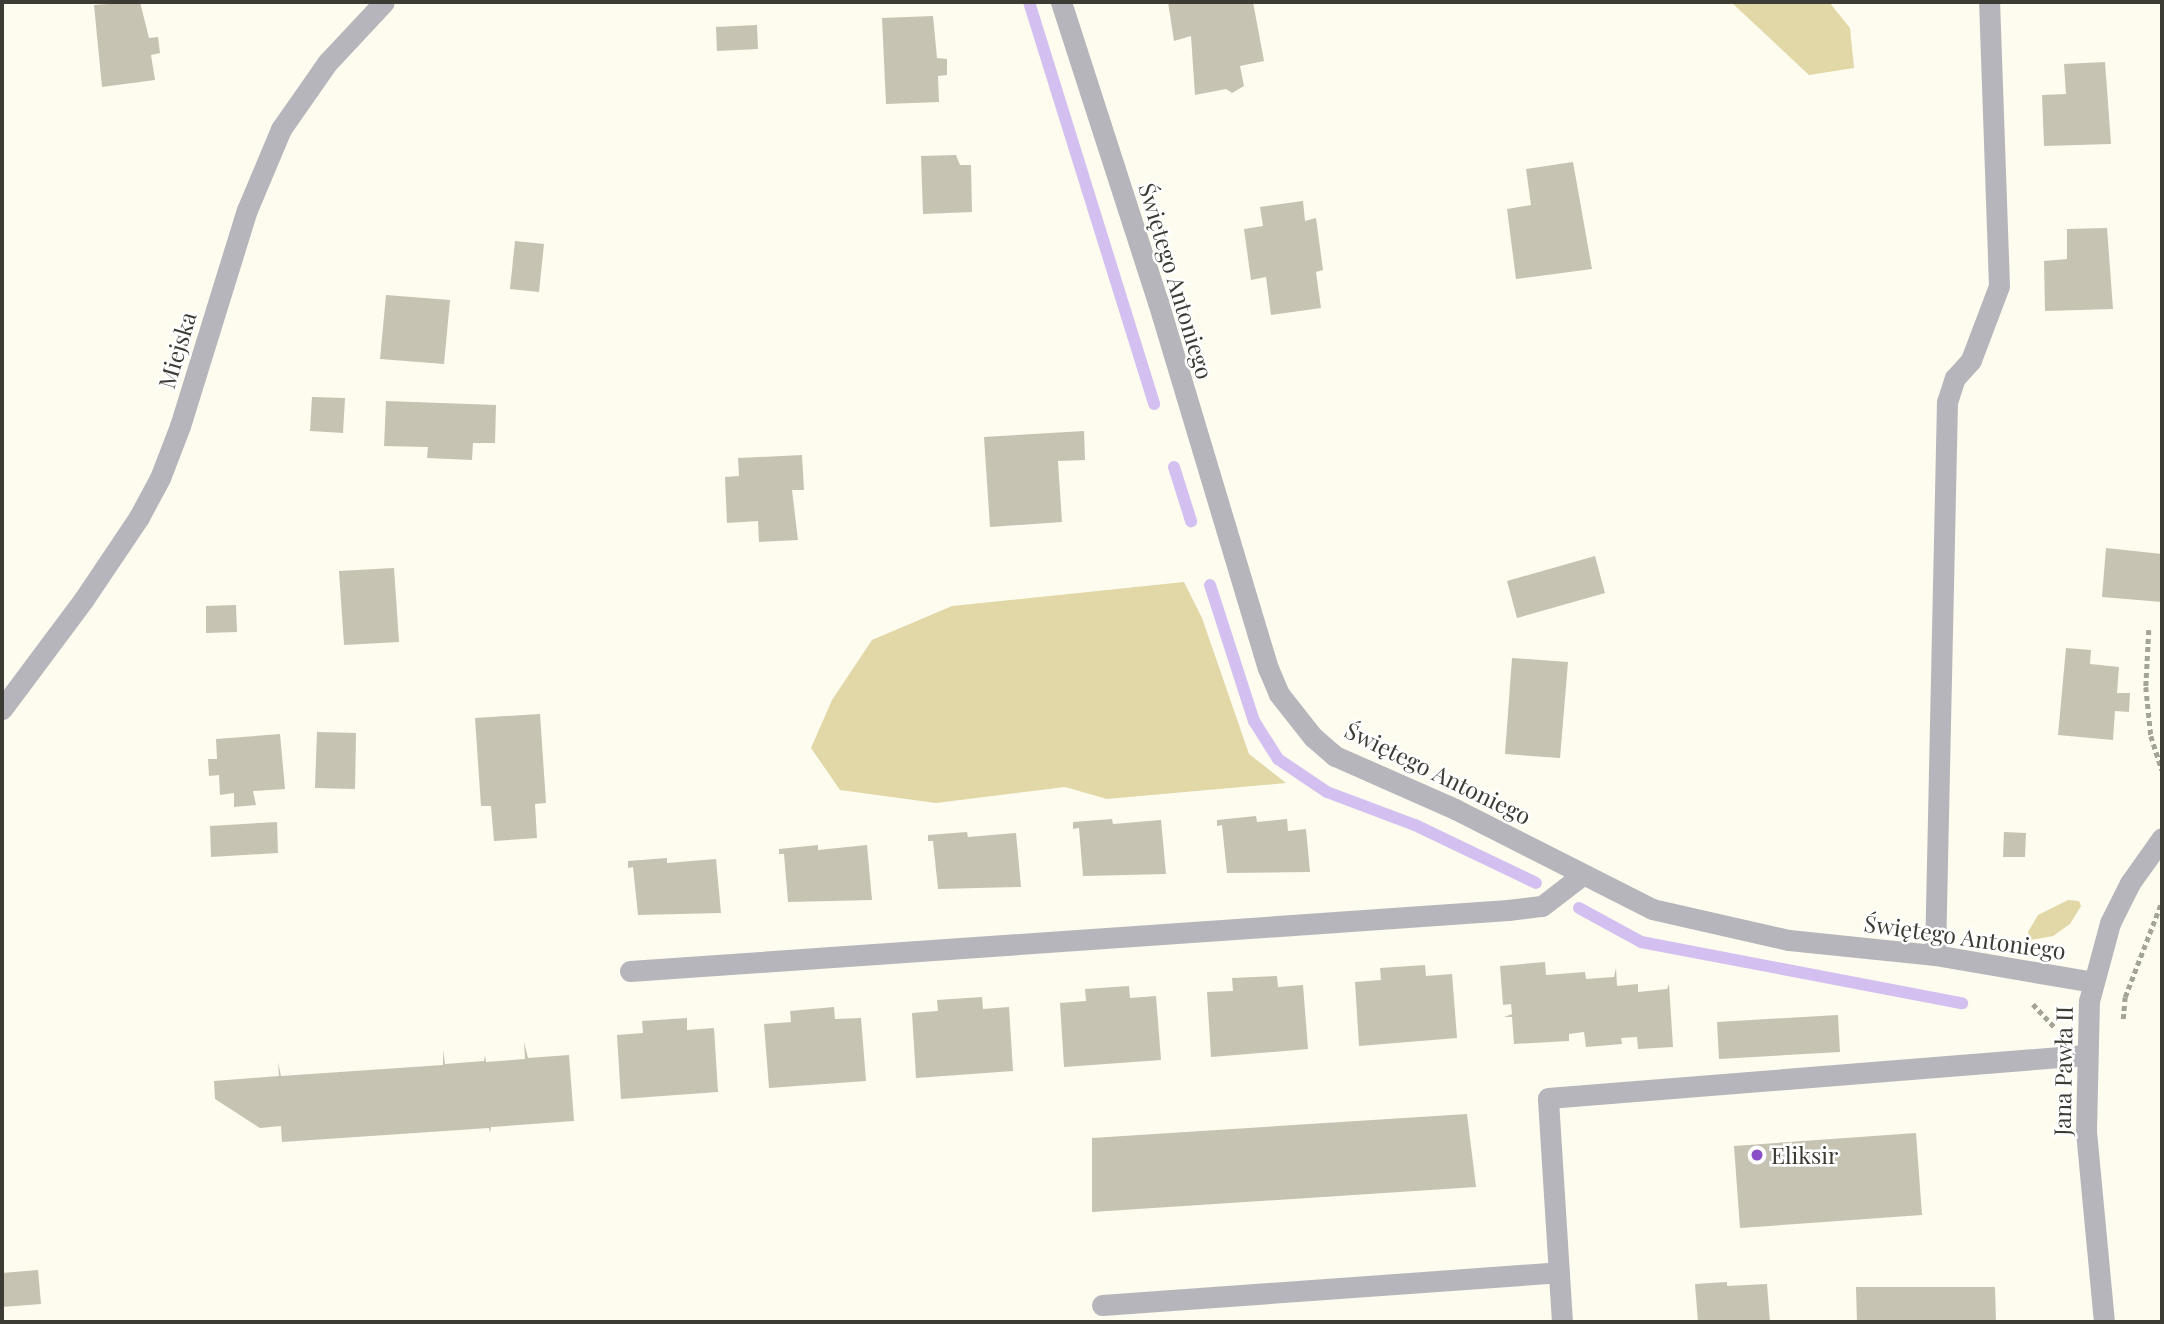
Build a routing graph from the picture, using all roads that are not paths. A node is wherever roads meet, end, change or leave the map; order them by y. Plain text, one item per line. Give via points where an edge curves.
1 (384, 2) edge
2 (1060, 2) edge
3 (1989, 2) edge
4 (2, 709) edge
5 (2162, 838) edge
6 (1581, 876) junction
7 (1935, 955) junction
8 (630, 971) dead end
9 (2093, 982) junction
10 (2085, 1055) junction
11 (1559, 1272) junction
12 (1102, 1305) dead end
13 (1562, 1322) edge
14 (2104, 1322) edge

1 - 4 street, Miejska via 327,63 281,129 247,210 160,478 98,579
2 - 6 street, Świętego Antoniego via 1279,694 1305,729 1335,756 1455,809
3 - 7 street via 1999,286 1971,360 1955,377 1947,402
5 - 9 street, Jana Pawła II via 2130,883 2110,923
6 - 7 street, Świętego Antoniego via 1652,909 1734,930
6 - 8 street via 1542,906 1508,910
7 - 9 street, Świętego Antoniego
9 - 10 street, Jana Pawła II
10 - 11 street via 1548,1098
10 - 14 street, Jana Pawła II via 2086,1131
11 - 12 street
11 - 13 street

